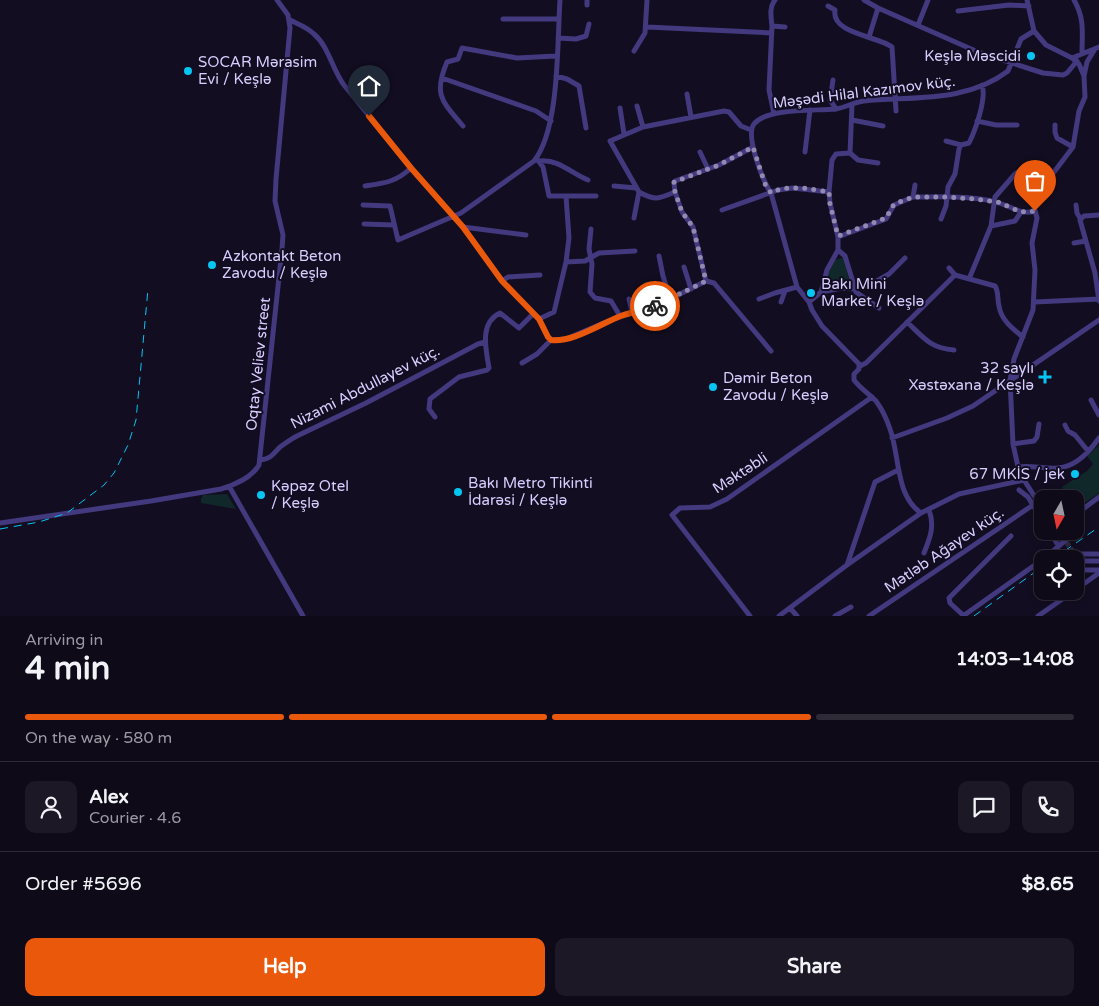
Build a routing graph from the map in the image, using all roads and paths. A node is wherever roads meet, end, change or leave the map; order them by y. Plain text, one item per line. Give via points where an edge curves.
1 (278, 0) edge
2 (560, 0) edge
3 (647, 0) edge
4 (775, 0) edge
5 (864, 0) edge
6 (928, 0) edge
7 (1027, 0) edge
8 (1076, 0) edge
9 (828, 6) dead end
10 (1029, 6) junction
11 (878, 8) junction
12 (958, 11) dead end
13 (503, 19) dead end
14 (558, 19) junction
15 (290, 20) junction
16 (589, 24) dead end
17 (918, 25) junction
18 (772, 26) junction
19 (646, 27) junction
20 (785, 27) dead end
21 (1034, 31) junction
22 (772, 33) junction
23 (869, 37) junction
24 (558, 38) junction
25 (1097, 48) edge
26 (634, 52) dead end
27 (1082, 53) junction
28 (556, 56) junction
29 (1075, 60) junction
30 (1012, 63) junction
31 (556, 76) junction
32 (1084, 76) junction
33 (442, 78) junction
34 (833, 80) dead end
35 (982, 85) junction
36 (687, 94) dead end
37 (895, 99) junction
38 (852, 105) junction
39 (637, 106) dead end
40 (620, 108) dead end
41 (836, 109) junction
42 (810, 110) junction
43 (896, 111) dead end
44 (774, 114) junction
45 (691, 117) junction
46 (852, 120) junction
47 (551, 121) junction
48 (977, 121) junction
49 (1017, 125) dead end
50 (1055, 125) dead end
51 (463, 126) dead end
52 (883, 126) dead end
53 (643, 127) junction
54 (586, 128) dead end
55 (751, 130) junction
56 (624, 134) junction
57 (946, 141) dead end
58 (961, 145) junction
59 (753, 147) junction
60 (1073, 147) junction
61 (700, 152) dead end
62 (805, 152) dead end
63 (850, 153) junction
64 (538, 160) junction
65 (878, 162) dead end
66 (411, 168) junction
67 (708, 170) junction
68 (588, 180) dead end
69 (1048, 180) junction
70 (915, 185) dead end
71 (365, 186) dead end
72 (614, 186) dead end
73 (638, 190) junction
74 (675, 192) junction
75 (829, 192) junction
76 (771, 193) junction
77 (566, 196) junction
78 (596, 196) dead end
79 (913, 197) junction
80 (946, 197) junction
81 (994, 202) junction
82 (1076, 205) dead end
83 (363, 206) dead end
84 (722, 210) dead end
85 (1035, 211) junction
86 (1021, 212) junction
87 (454, 216) junction
88 (1099, 216) edge
89 (634, 218) dead end
90 (1080, 218) junction
91 (941, 219) dead end
92 (364, 224) dead end
93 (394, 226) junction
94 (991, 226) junction
95 (463, 227) junction
96 (591, 229) dead end
97 (526, 235) dead end
98 (838, 236) junction
99 (1086, 241) junction
100 (1074, 244) dead end
101 (838, 250) junction
102 (635, 251) dead end
103 (659, 256) dead end
104 (590, 258) junction
105 (905, 258) dead end
106 (566, 262) junction
107 (684, 267) dead end
108 (949, 268) dead end
109 (540, 275) dead end
110 (955, 275) junction
111 (970, 279) junction
112 (502, 281) junction
113 (706, 281) junction
114 (797, 288) junction
115 (691, 289) junction
116 (854, 289) junction
117 (785, 291) junction
118 (821, 292) junction
119 (629, 299) dead end
120 (670, 299) junction
121 (759, 299) dead end
122 (1099, 300) edge
123 (781, 302) dead end
124 (809, 302) junction
125 (1035, 302) junction
126 (879, 308) dead end
127 (632, 312) junction
128 (532, 314) junction
129 (620, 316) junction
130 (539, 319) junction
131 (1099, 320) edge
132 (907, 322) junction
133 (1023, 337) junction
134 (551, 340) junction
135 (485, 342) junction
136 (954, 350) dead end
137 (771, 351) dead end
138 (522, 363) dead end
139 (860, 366) junction
140 (1010, 380) junction
141 (872, 397) junction
142 (1091, 400) dead end
143 (1099, 414) edge
144 (434, 417) dead end
145 (1039, 424) dead end
146 (1065, 425) dead end
147 (892, 438) junction
148 (1099, 438) edge
149 (1013, 444) junction
150 (1088, 450) junction
151 (261, 460) junction
152 (1018, 467) junction
153 (898, 470) junction
154 (1024, 480) junction
155 (229, 486) junction
156 (1019, 490) dead end
157 (1034, 496) edge
158 (1099, 497) edge
159 (1032, 505) junction
160 (1034, 508) edge
161 (1084, 508) edge
162 (929, 510) junction
163 (921, 514) junction
164 (0, 523) edge
165 (1011, 536) dead end
166 (1055, 540) edge
167 (1065, 540) edge
168 (1058, 545) junction
169 (1053, 550) edge
170 (1084, 553) tunnel mouth
171 (924, 554) dead end
172 (1099, 554) edge
173 (1084, 561) dead end
174 (1099, 561) edge
175 (1034, 565) edge
176 (847, 566) junction
177 (1084, 570) edge
178 (1099, 572) edge
179 (1084, 583) edge
180 (1061, 600) edge
181 (850, 607) dead end
182 (790, 608) junction
183 (303, 616) edge
184 (750, 616) edge
185 (778, 616) edge
186 (797, 616) edge
187 (835, 616) edge
188 (869, 616) edge
189 (963, 616) edge
190 (1038, 616) edge

1 - 15 street
2 - 14 street
3 - 19 street
4 - 18 street via 771,8
5 - 11 street
6 - 17 street
7 - 10 street
8 - 27 street via 1082,19
9 - 23 street via 836,10 834,16 839,23
10 - 12 street
10 - 21 street
11 - 17 street
11 - 23 street
13 - 14 street
14 - 24 street
15 - 66 street via 310,30 323,44 338,77
15 - 151 street, Oqtay Veliev street via 275,201 283,242
16 - 24 street via 586,36 582,38
17 - 30 street via 978,52
18 - 20 street
18 - 22 street
19 - 22 street
19 - 26 street
21 - 29 street via 1046,45
21 - 30 street, Məşədi Hilal Kazımov küç. via 1021,39
22 - 44 street via 770,90
23 - 37 street via 892,47
24 - 28 street
25 - 27 street
25 - 32 street via 1087,62
27 - 29 street
28 - 31 street
28 - 33 street via 517,58 462,48 458,59 447,62
29 - 30 street via 1067,73 1057,75
29 - 32 street
30 - 35 street, Məşədi Hilal Kazımov küç. via 1006,73
31 - 47 street
31 - 54 street via 579,86
32 - 60 street via 1085,97 1079,111
33 - 47 street via 536,111
33 - 51 street via 441,98
34 - 41 street via 830,100
35 - 37 street, Məşədi Hilal Kazımov küç. via 950,95
35 - 48 street via 984,92
36 - 45 street
37 - 38 street, Məşədi Hilal Kazımov küç. via 862,101
37 - 43 street
38 - 41 street, Məşədi Hilal Kazımov küç.
38 - 46 street
39 - 53 street
40 - 56 street
41 - 42 street, Məşədi Hilal Kazımov küç.
42 - 44 street, Məşədi Hilal Kazımov küç.
42 - 62 street
44 - 55 street, Məşədi Hilal Kazımov küç. via 757,121
45 - 53 street
45 - 55 street via 727,111 737,123
46 - 52 street
46 - 63 street
47 - 64 street
48 - 49 street
48 - 58 street via 969,143
50 - 60 street via 1057,138
53 - 56 street
55 - 59 street
56 - 73 street via 610,141
57 - 58 street
58 - 80 street via 956,174
59 - 67 street
59 - 76 street
60 - 69 street
61 - 67 street
63 - 65 street via 858,160
63 - 75 street via 833,157
64 - 68 street via 551,161
64 - 77 street via 543,167 548,195
64 - 87 street
66 - 71 street via 393,181
66 - 87 street
67 - 74 street via 675,180
69 - 81 street via 1034,171 1027,174 1018,172
69 - 85 street via 1036,198
70 - 79 street
72 - 73 street
73 - 74 street via 658,199
73 - 89 street
74 - 113 street via 682,212 693,227
75 - 76 street via 793,188
75 - 98 street
76 - 84 street
76 - 114 street
77 - 78 street
77 - 106 street via 569,227
79 - 80 street
79 - 98 street via 894,204 886,218
80 - 81 street
80 - 91 street
81 - 86 street
81 - 94 street
82 - 90 street
83 - 93 street via 390,206
85 - 86 street
85 - 125 street via 1037,221 1032,243
86 - 94 street via 1015,221
87 - 93 street via 398,240
87 - 95 street
88 - 90 street
90 - 99 street
92 - 93 street
94 - 111 street
95 - 97 street
95 - 112 street
96 - 104 street
98 - 101 street
99 - 100 street
99 - 122 street
101 - 116 street via 846,256
101 - 118 street via 827,270
102 - 104 street via 599,253
103 - 120 street
104 - 106 street
104 - 129 street via 592,295 611,301
105 - 116 street via 889,274
106 - 130 street via 554,312
107 - 115 street
108 - 110 street
109 - 112 street via 508,277
110 - 111 street
110 - 132 street
111 - 133 street via 995,286 1002,316
112 - 128 street
113 - 115 street
113 - 137 street via 714,283
114 - 117 street
114 - 124 street
115 - 120 street
116 - 118 street
116 - 126 street
117 - 121 street
117 - 123 street
118 - 124 street
119 - 127 street
120 - 127 street
122 - 125 street
124 - 139 street via 822,326
125 - 133 street
127 - 129 street
128 - 130 street
128 - 135 street via 519,328 503,314 498,314 488,323
129 - 134 street via 566,339
130 - 134 street
131 - 140 street
132 - 136 street via 934,346
132 - 139 street
133 - 140 street
134 - 138 street
135 - 144 street via 489,368 454,380 430,399 429,409
135 - 151 street, Nizami Abdullayev küç. via 298,436 276,454
139 - 141 street via 854,380
140 - 147 street via 973,406
140 - 149 street
141 - 147 street via 881,409
141 - 184 street, Məktəbli via 727,499 710,507 680,508 672,515
142 - 143 street
145 - 149 street via 1038,437 1034,441
146 - 150 street
147 - 153 street
148 - 150 street
149 - 152 street
150 - 152 street via 1073,463 1058,468
151 - 155 street via 253,472
152 - 154 street
153 - 163 street via 912,505
153 - 176 street via 878,479 873,485
154 - 157 street
154 - 162 street via 959,494
155 - 164 street
155 - 183 street
156 - 159 street
158 - 161 street
159 - 160 street
159 - 188 street, Mətləb Ağayev küç.
162 - 163 street
162 - 171 street, Mətləb Ağayev küç. via 932,529
163 - 176 street
165 - 189 street, Mətləb Ağayev küç. via 949,598
166 - 168 street
167 - 168 street, Mətləb Ağayev küç.
168 - 169 street, Mətləb Ağayev küç.
170 - 172 street
173 - 174 street
175 - 189 street, Mətləb Ağayev küç.
176 - 182 street
177 - 178 street
178 - 179 street
180 - 190 street
181 - 187 street
182 - 185 street
182 - 186 street

